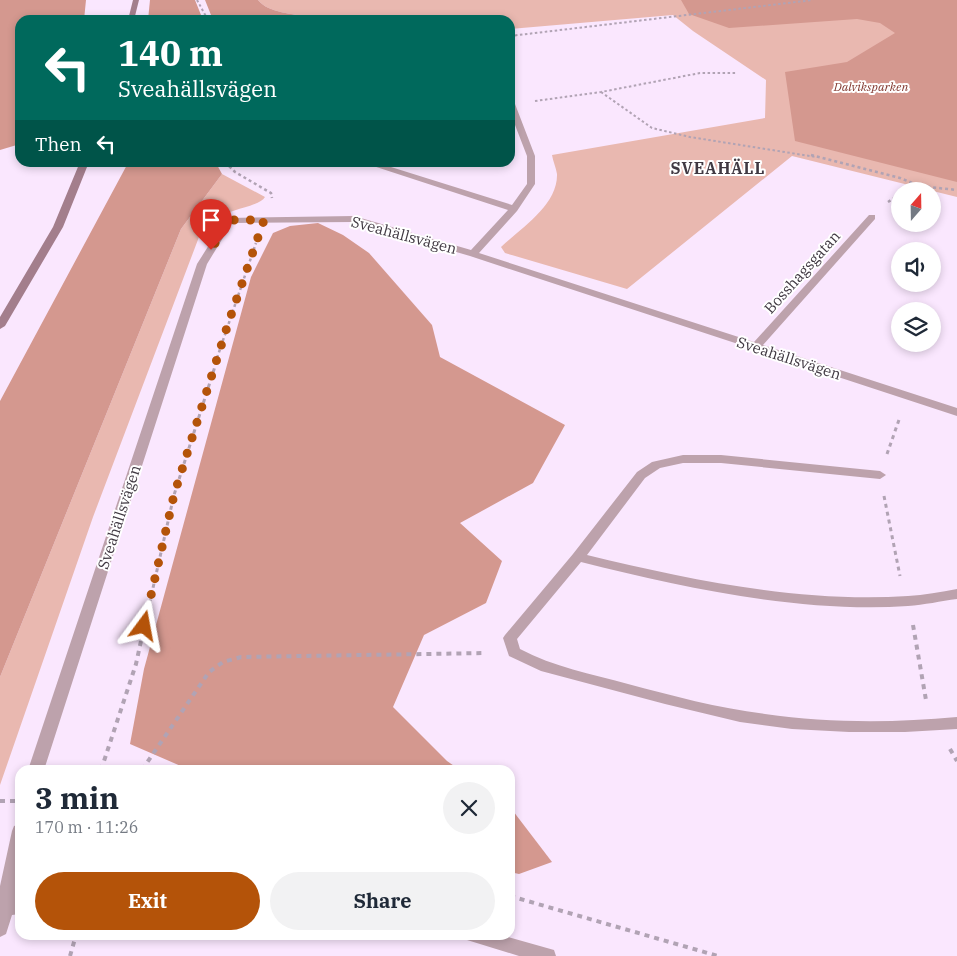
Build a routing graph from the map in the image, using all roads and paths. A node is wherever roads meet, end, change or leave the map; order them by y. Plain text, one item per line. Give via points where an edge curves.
1 (136, 0) edge
2 (197, 0) edge
3 (813, 0) edge
4 (132, 15) edge
5 (205, 15) edge
6 (515, 35) edge
7 (737, 73) dead end
8 (601, 92) junction
9 (515, 104) edge
10 (515, 112) edge
11 (83, 167) edge
12 (230, 167) edge
13 (381, 167) edge
14 (910, 182) edge
15 (941, 188) edge
16 (957, 190) edge
17 (514, 209) junction
18 (872, 217) dead end
19 (264, 220) junction
20 (473, 254) junction
21 (0, 326) edge
22 (755, 347) junction
23 (957, 412) edge
24 (880, 475) dead end
25 (887, 515) dead end
26 (578, 557) junction
27 (957, 594) edge
28 (909, 601) junction
29 (514, 652) junction
30 (957, 722) edge
31 (931, 725) junction
32 (957, 761) edge
33 (38, 765) edge
34 (103, 765) edge
35 (145, 765) edge
36 (0, 801) edge
37 (15, 801) edge
38 (15, 885) edge
39 (515, 897) edge
40 (13, 907) edge
41 (0, 928) edge
42 (75, 940) edge
43 (490, 940) edge
44 (70, 956) edge
45 (546, 956) edge
46 (718, 956) edge

1 - 4 street
2 - 5 path
3 - 6 path
7 - 8 path via 700,72
8 - 9 path
8 - 14 path via 643,124 690,138 802,153
10 - 17 street via 531,156 531,184
11 - 21 street via 58,228
12 - 19 path via 271,194
13 - 17 street
15 - 16 path
17 - 20 street
18 - 22 street, Bosshagsgatan
19 - 20 street, Sveahällsvägen via 354,219
19 - 33 street, Sveahällsvägen via 229,220 202,264
19 - 34 path via 174,495 136,664
20 - 22 street, Sveahällsvägen
22 - 23 street, Sveahällsvägen
24 - 26 street via 720,459 683,459 656,465 641,475
25 - 28 path via 900,577
26 - 28 street via 647,574 752,593 854,602
26 - 29 street via 510,638
27 - 28 street
28 - 31 path
29 - 31 street via 541,666 742,716 817,724
29 - 35 path via 241,657 223,662 210,672
30 - 31 street
31 - 32 path via 941,734
36 - 37 path
38 - 40 street
39 - 46 path
40 - 41 street
42 - 44 path
43 - 45 street

